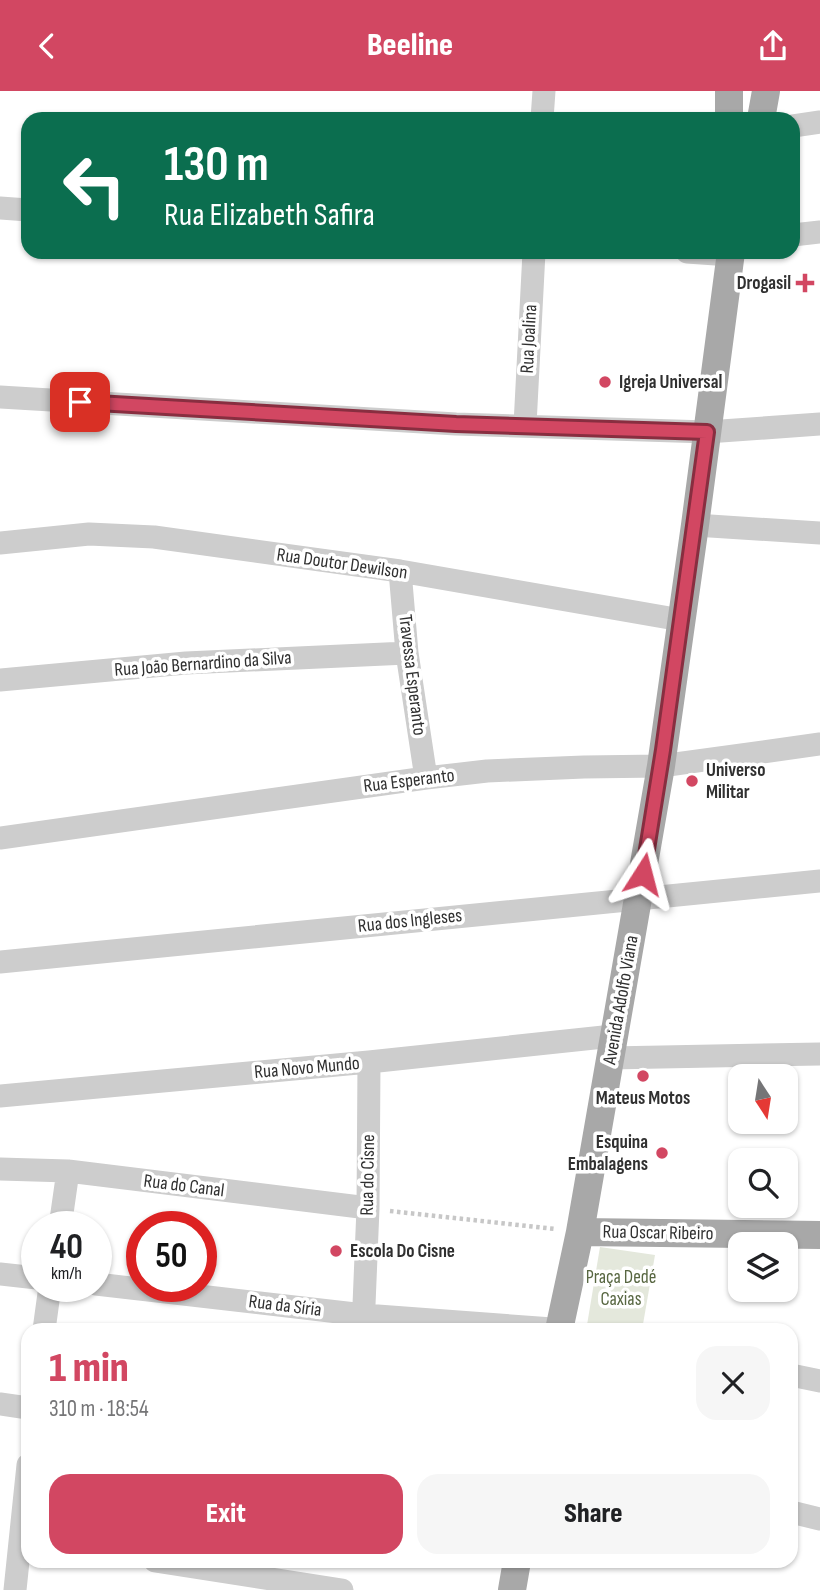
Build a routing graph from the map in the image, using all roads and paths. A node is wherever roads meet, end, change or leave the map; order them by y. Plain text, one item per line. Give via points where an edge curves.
1 (544, 91) edge
2 (729, 91) edge
3 (766, 91) edge
4 (542, 112) edge
5 (729, 112) edge
6 (762, 112) edge
7 (820, 122) edge
8 (800, 125) edge
9 (0, 208) edge
10 (21, 210) edge
11 (820, 232) edge
12 (800, 234) edge
13 (534, 259) edge
14 (730, 259) edge
15 (0, 397) edge
16 (820, 424) edge
17 (524, 425) junction
18 (707, 432) junction
19 (695, 526) junction
20 (820, 533) edge
21 (0, 543) edge
22 (400, 571) junction
23 (681, 621) junction
24 (407, 653) junction
25 (0, 680) edge
26 (820, 744) edge
27 (661, 766) junction
28 (426, 778) junction
29 (0, 838) edge
30 (820, 881) edge
31 (639, 898) junction
32 (0, 962) edge
33 (612, 1047) junction
34 (820, 1054) edge
35 (369, 1062) junction
36 (0, 1096) edge
37 (0, 1169) edge
38 (68, 1171) junction
39 (369, 1208) junction
40 (62, 1211) edge
41 (580, 1232) junction
42 (820, 1235) edge
43 (0, 1274) edge
44 (21, 1276) edge
45 (112, 1286) edge
46 (48, 1302) edge
47 (364, 1322) edge
48 (45, 1323) edge
49 (389, 1323) edge
50 (562, 1323) edge
51 (798, 1376) edge
52 (820, 1381) edge
53 (0, 1403) edge
54 (21, 1407) edge
55 (21, 1508) edge
56 (798, 1514) edge
57 (820, 1519) edge
58 (16, 1539) edge
59 (200, 1568) edge
60 (516, 1568) edge
61 (15, 1590) edge
62 (342, 1590) edge
63 (512, 1590) edge

1 - 4 street
2 - 5 main road
3 - 6 main road
7 - 8 street
9 - 10 street
11 - 12 street
13 - 17 street, Rua Joalina
14 - 18 main road, Avenida Adolfo Viana
15 - 17 street
16 - 18 street
17 - 18 street
18 - 19 main road, Avenida Adolfo Viana
19 - 20 street
19 - 23 main road, Avenida Adolfo Viana
21 - 22 street, Rua Doutor Dewilson via 89,534 154,537
22 - 23 street, Rua Doutor Dewilson
22 - 24 street, Travessa Esperanto
23 - 27 main road, Avenida Adolfo Viana
24 - 25 street, Rua João Bernardino da Silva via 186,663
24 - 28 street, Travessa Esperanto
26 - 27 street, Rua Esperanto
27 - 28 street, Rua Esperanto via 487,771
27 - 31 main road, Avenida Adolfo Viana
28 - 29 street, Rua Esperanto
30 - 31 street, Rua dos Ingleses
31 - 32 street, Rua dos Ingleses
31 - 33 main road, Avenida Adolfo Viana
33 - 34 street, Rua Novo Mundo
33 - 35 street, Rua Novo Mundo
33 - 41 main road, Avenida Adolfo Viana
35 - 36 street, Rua Novo Mundo
35 - 39 street, Rua do Cisne
37 - 38 street, Rua do Canal
38 - 39 street, Rua do Canal
38 - 40 street
39 - 41 path
39 - 47 street, Rua do Cisne
41 - 42 main road, Rua Oscar Ribeiro
41 - 50 main road, Avenida Adolfo Viana
43 - 44 street
45 - 47 street, Rua da Síria
46 - 48 street
47 - 49 street, Rua da Síria
51 - 52 street
53 - 54 street
55 - 58 street
56 - 57 street
58 - 61 street
59 - 62 street
60 - 63 main road

